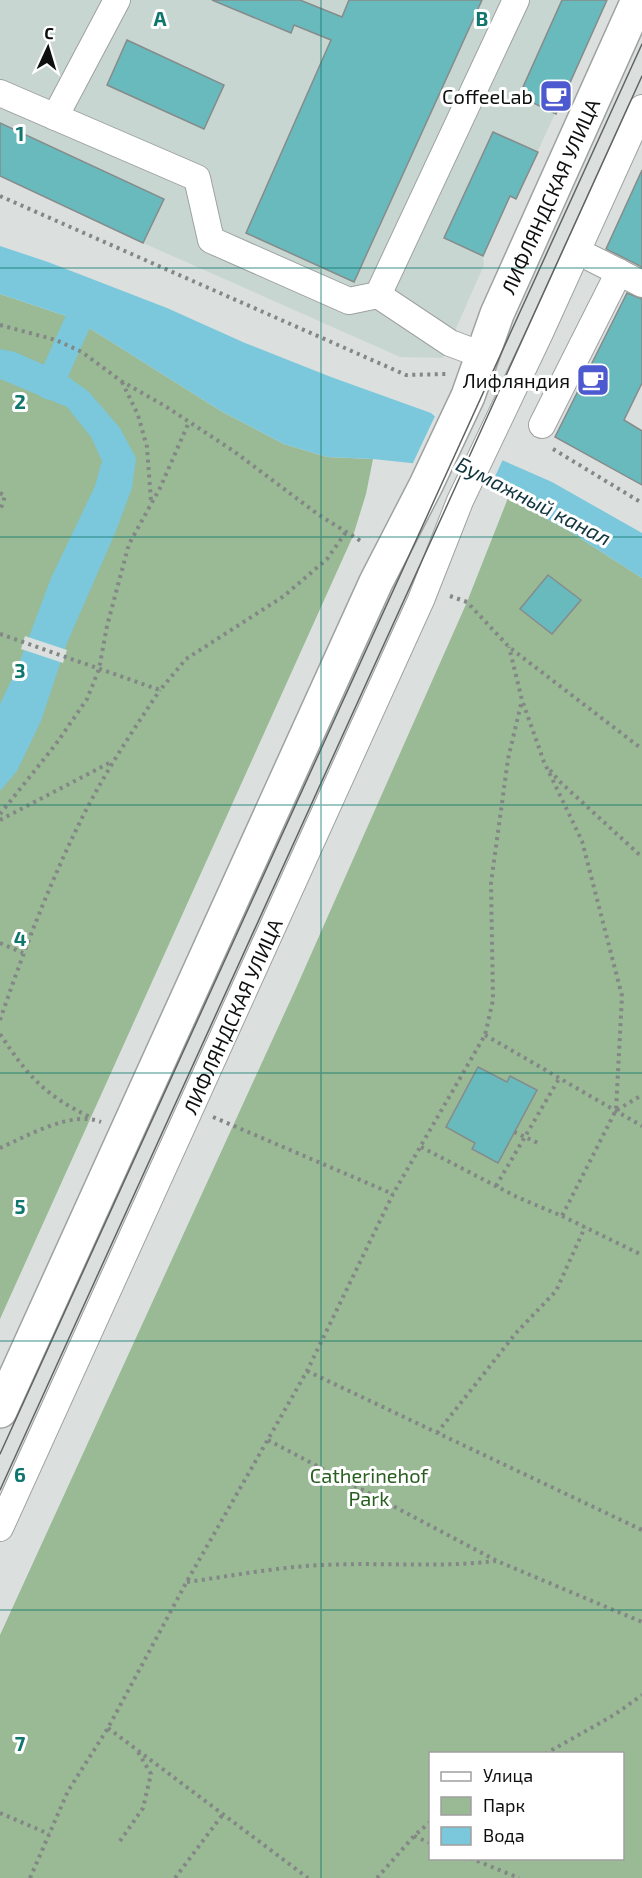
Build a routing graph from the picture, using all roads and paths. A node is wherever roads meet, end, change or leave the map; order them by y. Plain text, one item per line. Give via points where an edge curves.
1 (117, 0) edge
2 (516, 0) edge
3 (638, 0) edge
4 (0, 93) edge
5 (642, 108) edge
6 (56, 117) junction
7 (0, 196) edge
8 (577, 251) junction
9 (620, 272) junction
10 (642, 284) edge
11 (378, 295) junction
12 (0, 325) edge
13 (482, 356) junction
14 (121, 381) junction
15 (458, 385) junction
16 (189, 422) junction
17 (542, 425) dead end
18 (556, 451) dead end
19 (0, 493) edge
20 (642, 503) edge
21 (151, 504) junction
22 (0, 511) edge
23 (346, 532) junction
24 (371, 548) dead end
25 (446, 594) dead end
26 (0, 634) edge
27 (509, 647) junction
28 (99, 669) junction
29 (160, 690) junction
30 (522, 700) junction
31 (642, 749) edge
32 (113, 761) junction
33 (544, 762) junction
34 (0, 814) edge
35 (0, 820) edge
36 (642, 857) edge
37 (0, 943) edge
38 (23, 953) junction
39 (0, 1020) edge
40 (0, 1034) edge
41 (486, 1035) junction
42 (560, 1077) junction
43 (642, 1095) edge
44 (616, 1110) junction
45 (90, 1117) junction
46 (212, 1117) dead end
47 (105, 1124) dead end
48 (642, 1126) edge
49 (514, 1132) dead end
50 (524, 1137) junction
51 (540, 1144) dead end
52 (421, 1146) junction
53 (0, 1148) edge
54 (496, 1186) junction
55 (393, 1194) junction
56 (562, 1216) junction
57 (585, 1227) junction
58 (642, 1255) edge
59 (307, 1371) junction
60 (0, 1411) edge
61 (436, 1433) junction
62 (268, 1440) junction
63 (0, 1528) edge
64 (642, 1530) edge
65 (496, 1561) junction
66 (186, 1582) junction
67 (642, 1622) edge
68 (642, 1695) edge
69 (108, 1728) junction
70 (136, 1748) junction
71 (549, 1752) edge
72 (0, 1813) edge
73 (224, 1814) junction
74 (429, 1823) edge
75 (49, 1835) junction
76 (414, 1836) junction
77 (120, 1841) dead end
78 (429, 1843) edge
79 (475, 1860) edge
80 (30, 1878) edge
81 (175, 1878) edge
82 (308, 1878) edge
83 (376, 1878) edge
84 (519, 1878) edge

1 - 6 street
2 - 11 street
3 - 13 main road, ЛИФЛЯНДСКАЯ УЛИЦА via 497,314
4 - 6 street
5 - 8 street
6 - 11 street via 197,178 210,240 349,301
7 - 15 path via 406,375
8 - 9 street
8 - 63 street, ЛИФЛЯНДСКАЯ УЛИЦА via 460,501 421,600
9 - 10 street
9 - 17 street
11 - 13 street via 450,343
12 - 14 path via 56,340 82,352
13 - 15 main road, ЛИФЛЯНДСКАЯ УЛИЦА
14 - 16 path
14 - 21 path via 138,415 147,447
15 - 60 main road, ЛИФЛЯНДСКАЯ УЛИЦА via 426,485 376,582
16 - 21 path
16 - 23 path
18 - 20 path
19 - 22 path via 5,496
21 - 28 path via 129,544
23 - 24 path
23 - 29 path via 327,559 292,588 186,659
25 - 27 path via 466,602
26 - 28 path
27 - 30 path
27 - 31 path
28 - 29 path
28 - 34 path via 87,699
29 - 32 path
30 - 33 path
30 - 41 path via 508,759 491,883 493,1000
32 - 35 path
32 - 38 path via 79,823
33 - 36 path via 559,782
33 - 44 path via 582,841 622,996
37 - 38 path
38 - 39 path
40 - 45 path via 44,1091
41 - 42 path
41 - 52 path
42 - 44 path
42 - 50 path
43 - 44 path
44 - 48 path
44 - 56 path
45 - 47 path
45 - 53 path via 63,1122
46 - 55 path
49 - 50 path
50 - 51 path
50 - 54 path
52 - 54 path
52 - 55 path
54 - 56 path
55 - 59 path
56 - 57 path
57 - 58 path
57 - 61 path via 556,1291 516,1333
59 - 61 path
59 - 62 path
61 - 64 path
62 - 65 path
62 - 66 path
65 - 66 path via 324,1565
65 - 67 path
66 - 69 path
68 - 71 path
69 - 70 path
69 - 75 path via 68,1791
70 - 73 path
70 - 77 path via 151,1774 143,1808
72 - 75 path
73 - 81 path
73 - 82 path
74 - 76 path
75 - 80 path
76 - 78 path
76 - 83 path
79 - 84 path

